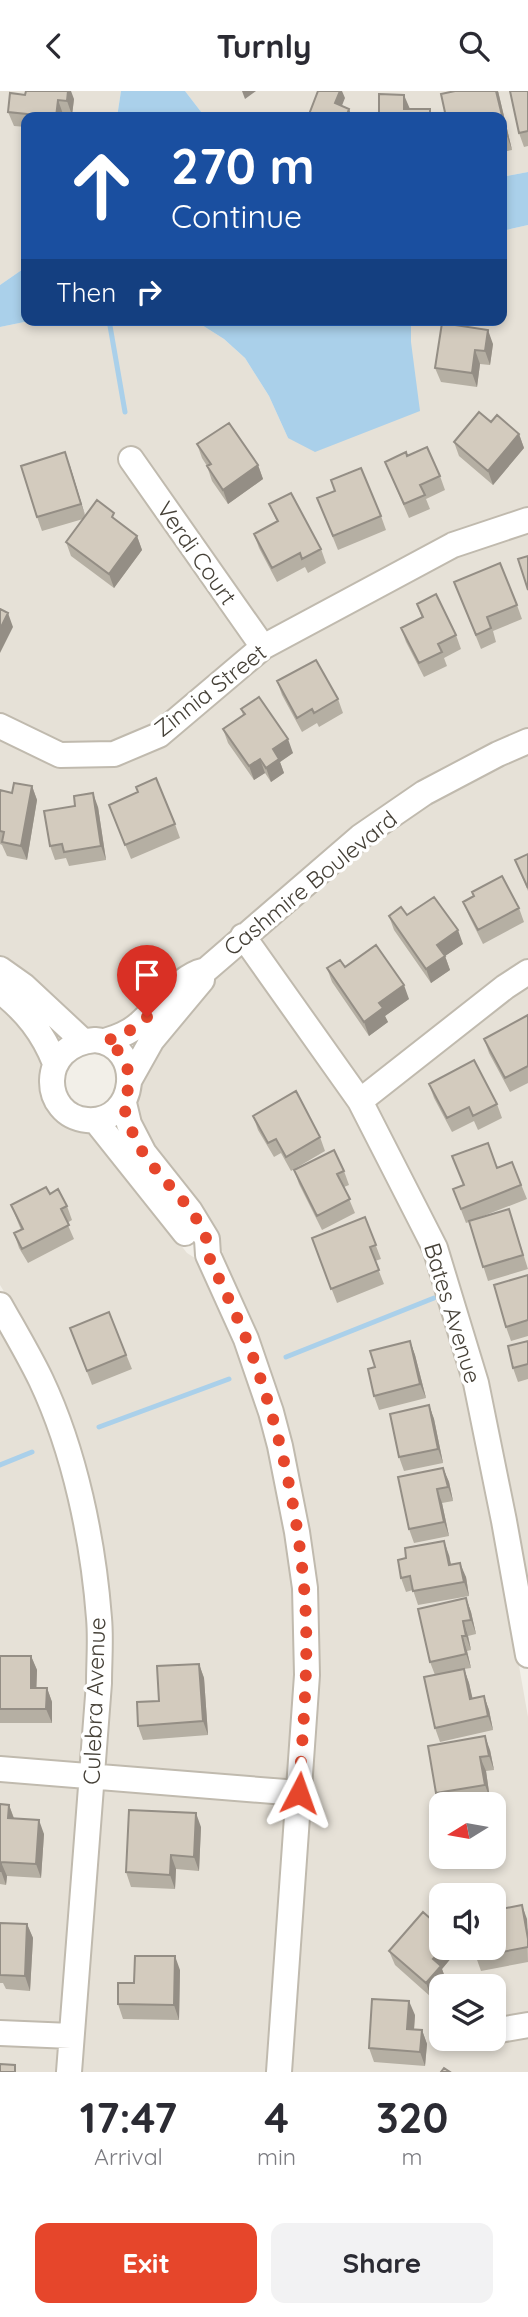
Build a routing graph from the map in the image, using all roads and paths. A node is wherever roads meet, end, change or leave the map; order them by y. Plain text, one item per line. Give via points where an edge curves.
1 (131, 459) dead end
2 (528, 520) edge
3 (263, 646) junction
4 (0, 726) edge
5 (528, 741) edge
6 (243, 936) junction
7 (0, 969) edge
8 (206, 970) junction
9 (528, 972) edge
10 (0, 991) edge
11 (94, 1041) junction
12 (55, 1063) junction
13 (126, 1092) junction
14 (360, 1101) junction
15 (94, 1120) junction
16 (208, 1255) junction
17 (0, 1305) edge
18 (528, 1655) edge
19 (0, 1769) edge
20 (92, 1776) junction
21 (299, 1793) junction
22 (528, 2025) edge
23 (506, 2029) edge
24 (0, 2033) edge
25 (71, 2036) junction
26 (69, 2072) edge
27 (279, 2072) edge

1 - 3 street, Verdi Court
2 - 3 street, Zinnia Street via 453,545
3 - 4 street, Zinnia Street via 159,734 114,754 60,755
5 - 6 street, Cashmire Boulevard via 424,793 370,830
6 - 8 street, Cashmire Boulevard
6 - 14 street, Bates Avenue
7 - 11 street
8 - 11 street, Cashmire Boulevard via 193,972 124,1035
8 - 13 street, Cashmire Boulevard via 201,983 152,1040
9 - 14 street
10 - 12 street via 38,1028
11 - 12 street via 70,1047
11 - 13 street via 115,1047 123,1056 128,1067
12 - 15 street via 57,1102 74,1117
13 - 15 street via 117,1110
13 - 16 street via 135,1139 190,1210 207,1239
14 - 18 street, Bates Avenue via 435,1248 472,1370
15 - 16 street via 196,1247
16 - 21 street via 246,1339 271,1412 297,1532 307,1675
17 - 20 street, Culebra Avenue via 41,1381 77,1484 99,1621
19 - 20 street
20 - 21 street
20 - 25 street, Culebra Avenue
21 - 27 street
22 - 23 street
24 - 25 street
25 - 26 street, Culebra Avenue

